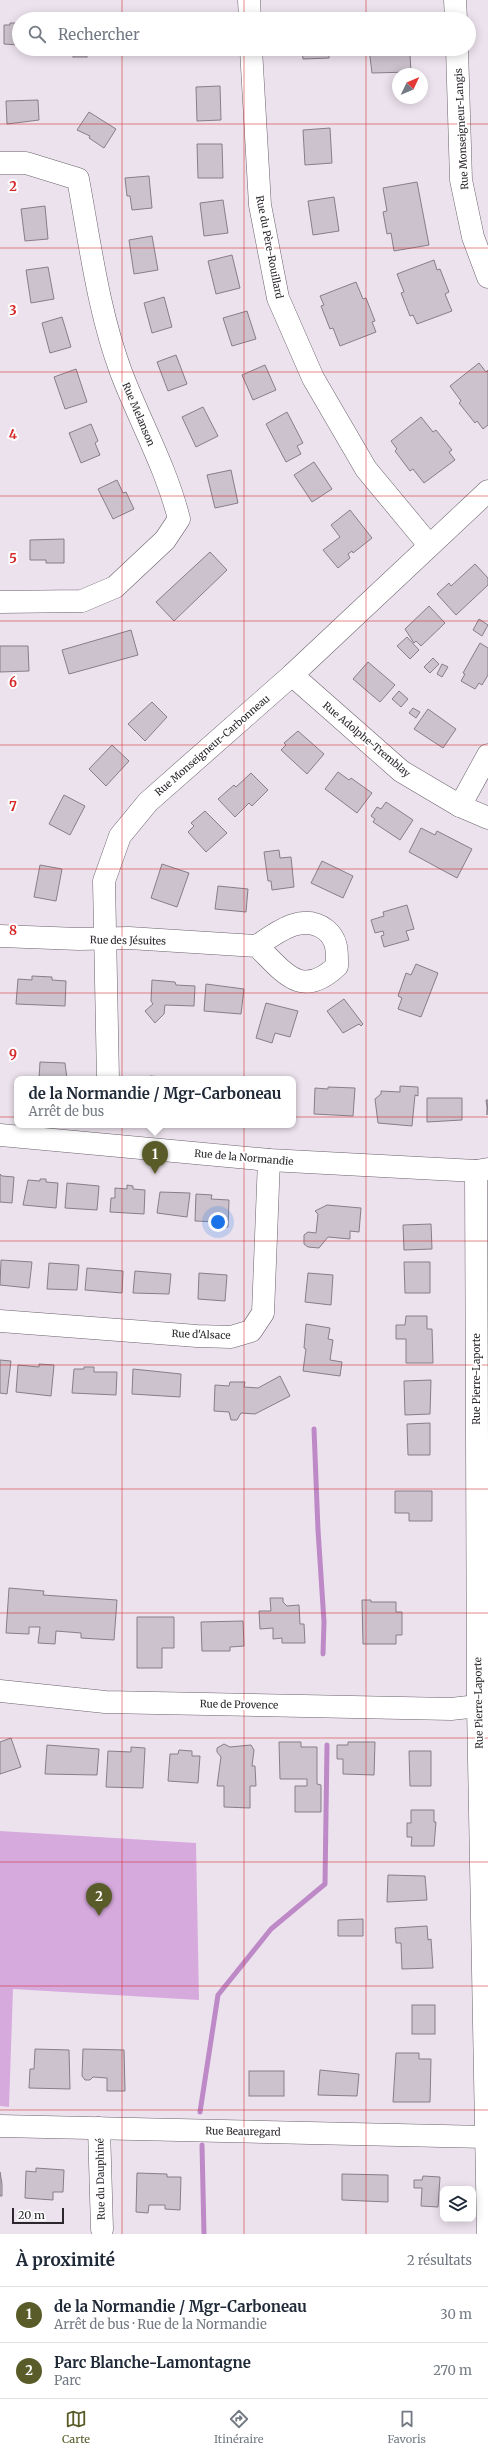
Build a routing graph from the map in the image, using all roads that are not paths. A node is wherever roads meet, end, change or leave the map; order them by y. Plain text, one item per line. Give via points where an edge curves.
1 (249, 0) edge
2 (455, 0) edge
3 (250, 12) edge
4 (456, 12) edge
5 (251, 56) edge
6 (457, 56) edge
7 (0, 163) edge
8 (488, 277) edge
9 (488, 490) edge
10 (429, 545) junction
11 (0, 602) edge
12 (292, 675) junction
13 (488, 756) edge
14 (460, 806) junction
15 (488, 818) edge
16 (0, 936) edge
17 (105, 938) junction
18 (257, 946) dead end
19 (108, 1076) edge
20 (0, 1135) edge
21 (108, 1135) edge
22 (269, 1160) junction
23 (482, 1170) edge
24 (0, 1321) edge
25 (0, 1690) edge
26 (478, 1706) junction
27 (0, 2126) edge
28 (99, 2128) junction
29 (486, 2137) junction
30 (102, 2229) dead end
31 (488, 2234) edge

1 - 3 street
2 - 4 street
5 - 10 street, Rue du Père-Rouillard via 260,205 278,298 313,378 366,469
6 - 8 street, Rue Monseigneur-Langis via 462,180 473,237
7 - 11 street, Rue Melanson via 26,163 78,179 103,310 121,372 172,489 179,519 165,540 115,587 82,601
9 - 10 street, Rue Monseigneur-Carbonneau
10 - 12 street, Rue Monseigneur-Carbonneau
12 - 14 street, Rue Adolphe-Tremblay via 402,771
12 - 17 street, Rue Monseigneur-Carbonneau via 148,802 120,836 104,881
13 - 14 street
14 - 15 street, Rue Adolphe-Tremblay
16 - 17 street, Rue des Jésuites via 78,940
17 - 18 street, Rue des Jésuites
17 - 19 street, Rue Monseigneur-Carbonneau
20 - 21 street, Rue de la Normandie
21 - 22 street, Rue de la Normandie
22 - 23 street, Rue de la Normandie
22 - 24 street, Rue d'Alsace via 263,1313 251,1331 231,1337 198,1336
23 - 26 street, Rue Pierre-Laporte
25 - 26 street, Rue de Provence via 105,1702 451,1708
26 - 29 street, Rue Pierre-Laporte
27 - 28 street, Rue Beauregard
28 - 29 street, Rue Beauregard
28 - 30 street, Rue du Dauphiné
29 - 31 street, Rue Pierre-Laporte

